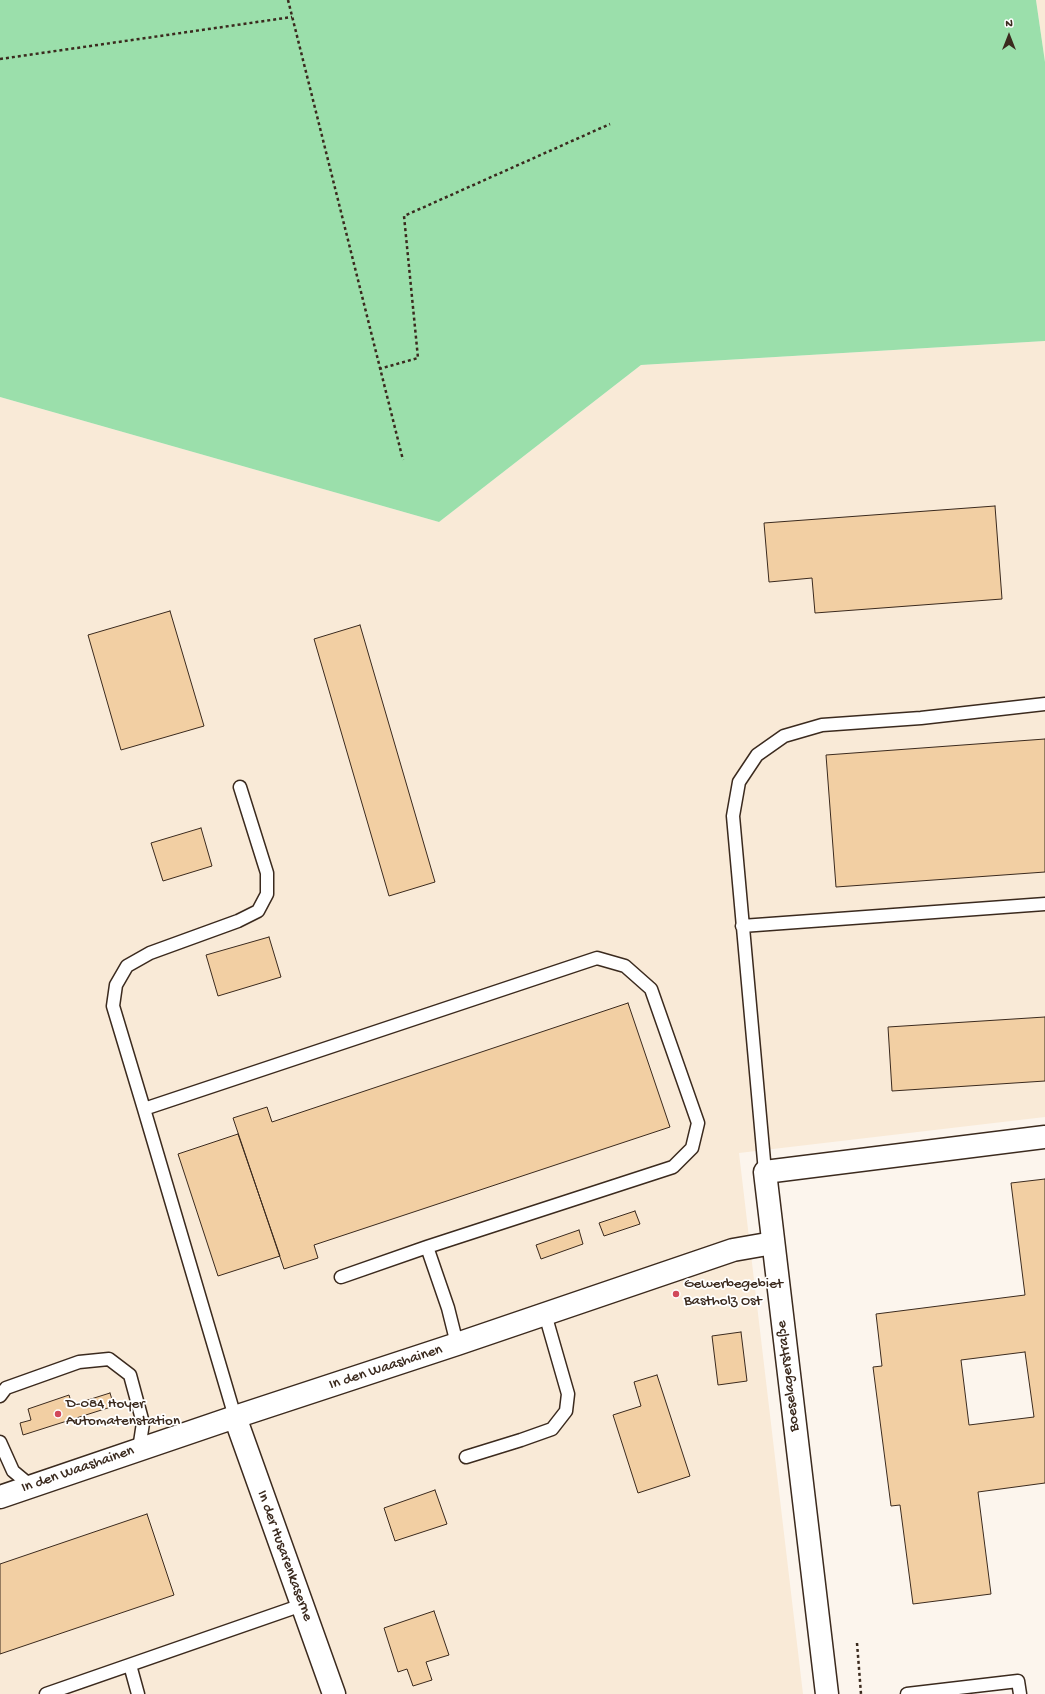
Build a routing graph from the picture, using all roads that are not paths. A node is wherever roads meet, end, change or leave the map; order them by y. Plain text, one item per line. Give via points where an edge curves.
1 (1045, 704) edge
2 (240, 787) dead end
3 (1045, 904) edge
4 (742, 926) junction
5 (144, 1109) junction
6 (1045, 1137) edge
7 (765, 1172) junction
8 (773, 1243) junction
9 (427, 1248) junction
10 (341, 1277) dead end
11 (545, 1314) junction
12 (457, 1344) junction
13 (0, 1396) edge
14 (235, 1417) junction
15 (0, 1442) edge
16 (139, 1449) junction
17 (466, 1457) dead end
18 (31, 1486) junction
19 (0, 1497) edge
20 (302, 1605) junction
21 (130, 1665) junction
22 (46, 1694) edge
23 (138, 1694) edge
24 (334, 1694) edge
25 (827, 1694) edge
26 (908, 1694) edge
27 (1020, 1694) edge

1 - 4 lane via 921,718 822,724 784,736 762,751 740,782 733,816
2 - 5 lane via 266,874 266,894 258,911 238,921 150,952 127,966 116,985 114,1006
3 - 4 lane
4 - 7 lane
5 - 9 lane via 597,958 625,966 651,989 698,1123 692,1148 673,1166
5 - 14 lane
6 - 7 street
7 - 8 street, Boeselagerstraße
8 - 11 street, In den Waashainen via 733,1250
8 - 25 street, Boeselagerstraße
9 - 10 lane
9 - 12 lane via 448,1308
11 - 12 street, In den Waashainen
11 - 17 lane via 568,1394 566,1411 552,1429
12 - 14 street, In den Waashainen
13 - 16 lane via 6,1388 79,1362 109,1359 130,1375 143,1423
14 - 16 street, In den Waashainen
14 - 20 street, In der Husarenkaserne
15 - 18 lane via 13,1471
16 - 18 street, In den Waashainen
18 - 19 street, In den Waashainen
20 - 21 lane
20 - 24 street, In der Husarenkaserne
21 - 22 lane
21 - 23 lane
26 - 27 lane via 1018,1681

